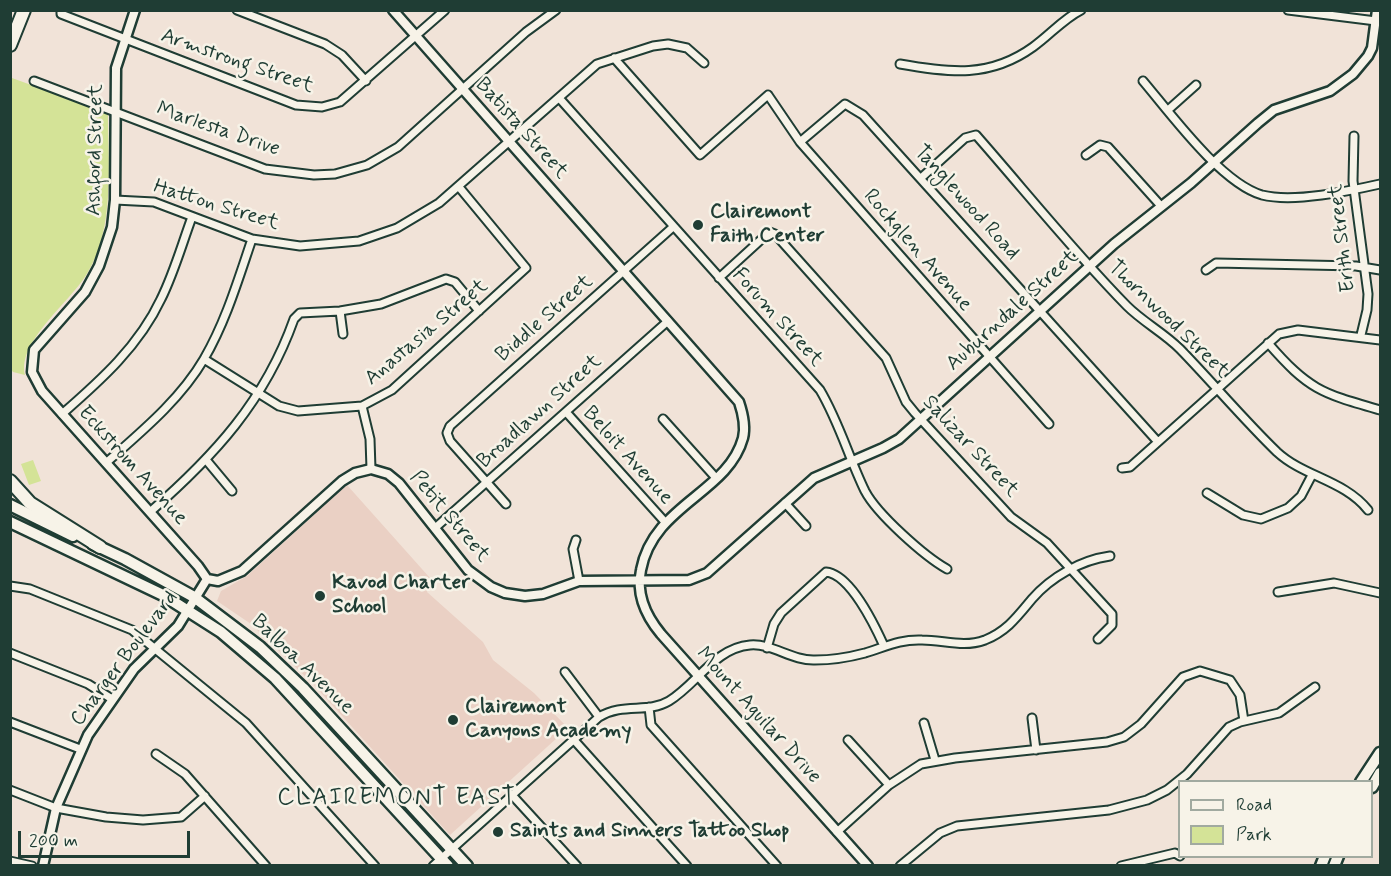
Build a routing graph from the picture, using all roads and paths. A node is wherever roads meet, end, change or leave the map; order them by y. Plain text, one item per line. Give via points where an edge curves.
1 (135, 10) edge
2 (237, 10) edge
3 (393, 10) edge
4 (445, 10) edge
5 (556, 10) edge
6 (1081, 10) edge
7 (1288, 10) edge
8 (1377, 10) edge
9 (61, 12) edge
10 (22, 16) edge
11 (1378, 21) edge
12 (416, 36) junction
13 (124, 40) junction
14 (10, 45) edge
15 (10, 55) edge
16 (614, 58) junction
17 (704, 63) dead end
18 (900, 64) dead end
19 (34, 81) dead end
20 (366, 81) junction
21 (1143, 81) dead end
22 (1196, 86) dead end
23 (462, 90) junction
24 (560, 99) junction
25 (1168, 110) junction
26 (114, 111) junction
27 (1354, 136) dead end
28 (800, 142) junction
29 (510, 143) junction
30 (1086, 155) dead end
31 (1215, 162) junction
32 (921, 178) junction
33 (1380, 184) edge
34 (459, 187) junction
35 (1355, 190) junction
36 (115, 200) junction
37 (1161, 206) junction
38 (192, 217) junction
39 (674, 226) junction
40 (252, 239) junction
41 (1090, 266) junction
42 (1364, 267) junction
43 (1206, 270) dead end
44 (1380, 270) edge
45 (623, 272) junction
46 (719, 278) junction
47 (1040, 310) junction
48 (340, 311) junction
49 (479, 312) junction
50 (668, 321) junction
51 (343, 334) dead end
52 (1361, 335) junction
53 (1380, 340) edge
54 (1268, 343) junction
55 (988, 357) junction
56 (204, 359) junction
57 (32, 375) joint
58 (1216, 389) junction
59 (259, 394) junction
60 (362, 406) junction
61 (1380, 410) edge
62 (566, 412) junction
63 (62, 414) junction
64 (663, 419) dead end
65 (921, 419) junction
66 (1049, 424) dead end
67 (1158, 442) junction
68 (852, 460) junction
69 (207, 461) junction
70 (106, 463) junction
71 (1122, 468) dead end
72 (371, 469) junction
73 (1312, 475) junction
74 (716, 478) junction
75 (10, 481) edge
76 (486, 482) junction
77 (232, 491) dead end
78 (1208, 493) dead end
79 (785, 503) junction
80 (506, 504) dead end
81 (10, 505) edge
82 (1368, 510) dead end
83 (150, 513) junction
84 (10, 522) edge
85 (665, 522) junction
86 (806, 526) dead end
87 (435, 528) junction
88 (576, 540) dead end
89 (100, 547) junction
90 (1110, 556) dead end
91 (1071, 568) junction
92 (947, 569) dead end
93 (207, 579) junction
94 (579, 581) junction
95 (639, 581) junction
96 (10, 586) edge
97 (1278, 592) dead end
98 (1380, 593) edge
99 (194, 597) junction
100 (187, 609) junction
101 (1098, 639) dead end
102 (884, 646) junction
103 (153, 648) junction
104 (767, 648) junction
105 (10, 653) edge
106 (565, 672) dead end
107 (698, 676) junction
108 (1315, 687) dead end
109 (112, 699) junction
110 (648, 707) junction
111 (599, 717) junction
112 (1032, 718) dead end
113 (1244, 721) junction
114 (10, 722) edge
115 (924, 723) dead end
116 (574, 740) junction
117 (848, 741) dead end
118 (80, 749) junction
119 (1036, 750) junction
120 (1380, 753) edge
121 (156, 754) dead end
122 (935, 760) junction
123 (1180, 780) edge
124 (1362, 780) edge
125 (1178, 782) edge
126 (889, 785) junction
127 (10, 790) edge
128 (512, 795) junction
129 (205, 796) junction
130 (56, 808) junction
131 (837, 831) junction
132 (452, 849) junction
133 (1178, 855) edge
134 (10, 861) edge
135 (264, 862) edge
136 (1149, 862) edge
137 (441, 863) edge
138 (1122, 864) edge
139 (32, 866) edge
140 (43, 866) edge
141 (254, 866) edge
142 (375, 866) edge
143 (467, 866) edge
144 (577, 866) edge
145 (687, 866) edge
146 (777, 866) edge
147 (868, 866) edge
148 (900, 866) edge

1 - 13 street, Ashford Street
2 - 20 street via 325,44 342,55
3 - 12 street, Batista Street
4 - 12 street, Armstrong Street
5 - 23 street, Marlesta Drive
6 - 18 street via 1033,47 985,69 949,73
7 - 11 street
8 - 11 street, Auburndale Street
9 - 13 street, Armstrong Street
10 - 14 highway
10 - 15 highway
11 - 31 street, Auburndale Street via 1368,56 1353,74 1330,91 1274,110
12 - 20 street, Armstrong Street
12 - 23 street, Batista Street
13 - 20 street, Armstrong Street via 306,107 340,102
13 - 26 street, Ashford Street via 116,68
16 - 17 street, Hatton Street via 668,44 687,48
16 - 24 street, Hatton Street via 589,70
16 - 28 street, Rockglen Avenue via 700,155 768,94
19 - 26 street, Marlesta Drive
21 - 25 street
22 - 25 street
23 - 26 street, Marlesta Drive via 398,147 367,165 335,174 266,169
23 - 29 street, Batista Street
24 - 29 street, Hatton Street
24 - 39 street, Forum Street
25 - 31 street
26 - 36 street, Ashford Street
27 - 35 street, Erith Street
28 - 32 street, Tanglewood Road via 844,104 851,106 863,114
28 - 55 street, Rockglen Avenue
29 - 34 street, Hatton Street
29 - 45 street, Batista Street
30 - 37 street via 1100,146 1108,147
31 - 35 street via 1240,185 1280,198
31 - 37 street, Auburndale Street
32 - 41 street, Thornwood Street via 965,138 976,135
32 - 47 street, Tanglewood Road
33 - 35 street
34 - 40 street, Hatton Street via 415,219 359,242 300,246
34 - 49 street, Anastasia Street via 526,268
35 - 42 street, Erith Street
36 - 38 street, Hatton Street via 154,202
36 - 57 street, Ashford Street via 112,227 99,266 78,302 37,345 31,361
37 - 41 street, Auburndale Street
38 - 40 street, Hatton Street
38 - 63 street via 161,300 139,338 110,371
39 - 45 street, Biddle Street
39 - 46 street, Forum Street
40 - 56 street via 228,309
41 - 47 street, Auburndale Street
41 - 58 street, Thornwood Street
42 - 43 street via 1216,263
42 - 44 street
42 - 52 street, Erith Street via 1367,310
45 - 50 street, Batista Street
45 - 76 street, Biddle Street via 450,426 450,441
46 - 65 street, Salizar Street via 770,232 775,234 886,358 906,402
46 - 68 street, Forum Street via 820,390
47 - 55 street, Auburndale Street
47 - 67 street, Tanglewood Road
48 - 49 street via 381,304 446,279 455,282
48 - 51 street
48 - 59 street via 300,313
49 - 60 street, Anastasia Street via 392,390
50 - 62 street, Broadlawn Street
50 - 74 street, Batista Street via 733,392 744,420 744,436 729,464
52 - 53 street
52 - 54 street via 1298,330 1279,334
54 - 58 street
54 - 61 street via 1295,374 1316,389
55 - 65 street, Auburndale Street
55 - 66 street, Rockglen Avenue
56 - 59 street, Anastasia Street
56 - 70 street via 155,419
57 - 63 street, Eckstrom Avenue
58 - 67 street
58 - 73 street, Thornwood Street via 1285,459
59 - 60 street, Anastasia Street via 279,406 298,411
59 - 69 street
60 - 72 street via 370,439
62 - 76 street, Broadlawn Street
62 - 85 street, Beloit Avenue
63 - 70 street, Eckstrom Avenue
64 - 74 street
65 - 68 street, Auburndale Street via 891,444
65 - 91 street, Salizar Street via 1011,517 1047,543
67 - 71 street via 1131,467
68 - 79 street, Auburndale Street via 814,478
68 - 92 street, Forum Street via 867,494 916,549
69 - 77 street
69 - 83 street
70 - 83 street, Eckstrom Avenue
72 - 87 street, Petit Street via 393,478
72 - 93 street via 342,481 242,571 216,581
73 - 78 street via 1301,496 1288,508 1261,519 1243,515
73 - 82 street, Thornwood Street via 1343,488
74 - 85 street
75 - 89 highway via 30,502
76 - 80 street
76 - 87 street, Broadlawn Street
79 - 86 street
79 - 95 street, Auburndale Street via 707,573 689,580
81 - 89 main road, Balboa Avenue
83 - 93 street, Eckstrom Avenue
84 - 100 main road, Balboa Avenue
85 - 95 street via 644,554
87 - 94 street, Petit Street via 468,570 498,591 535,595
88 - 94 street via 573,549
89 - 99 main road, Balboa Avenue
90 - 91 street
91 - 101 street, Salizar Street via 1114,619
91 - 102 street via 1033,598 1014,623 984,640 960,644 908,640
93 - 99 street, Charger Boulevard
94 - 95 street, Petit Street
95 - 107 street, Mount Aguilar Drive via 652,623
96 - 103 street via 30,589 132,630
97 - 98 street via 1334,583
99 - 100 street, Charger Boulevard
99 - 132 main road, Balboa Avenue via 281,666
100 - 103 street, Charger Boulevard via 178,626
100 - 137 main road, Balboa Avenue via 275,678
102 - 104 street via 863,654 815,660 793,658
102 - 104 street via 869,614 834,573 823,575 781,613
103 - 109 street, Charger Boulevard
103 - 142 street via 246,723
104 - 107 street via 736,647
105 - 109 street via 88,684
106 - 111 street
107 - 110 street via 668,702
107 - 131 street, Mount Aguilar Drive
108 - 113 street via 1279,713
109 - 118 street, Charger Boulevard
110 - 111 street via 620,708
110 - 146 street via 651,725
111 - 116 street
112 - 119 street
113 - 119 street via 1240,695 1230,680 1200,671 1183,677 1141,724 1124,737
113 - 123 street via 1229,727
114 - 118 street
115 - 122 street
116 - 128 street
116 - 145 street
117 - 126 street
118 - 130 street, Charger Boulevard
119 - 122 street
120 - 124 main road
121 - 129 street via 185,774
122 - 126 street via 921,764
125 - 148 street via 1147,800 1109,810 957,826 940,832
126 - 131 street
127 - 130 street
128 - 132 street
128 - 144 street
129 - 130 street via 181,817 168,820 106,817
129 - 135 street
130 - 140 street, Charger Boulevard
131 - 147 street, Mount Aguilar Drive
132 - 137 street
132 - 143 main road, Balboa Avenue
133 - 136 street
134 - 139 street
135 - 141 street
136 - 138 street

